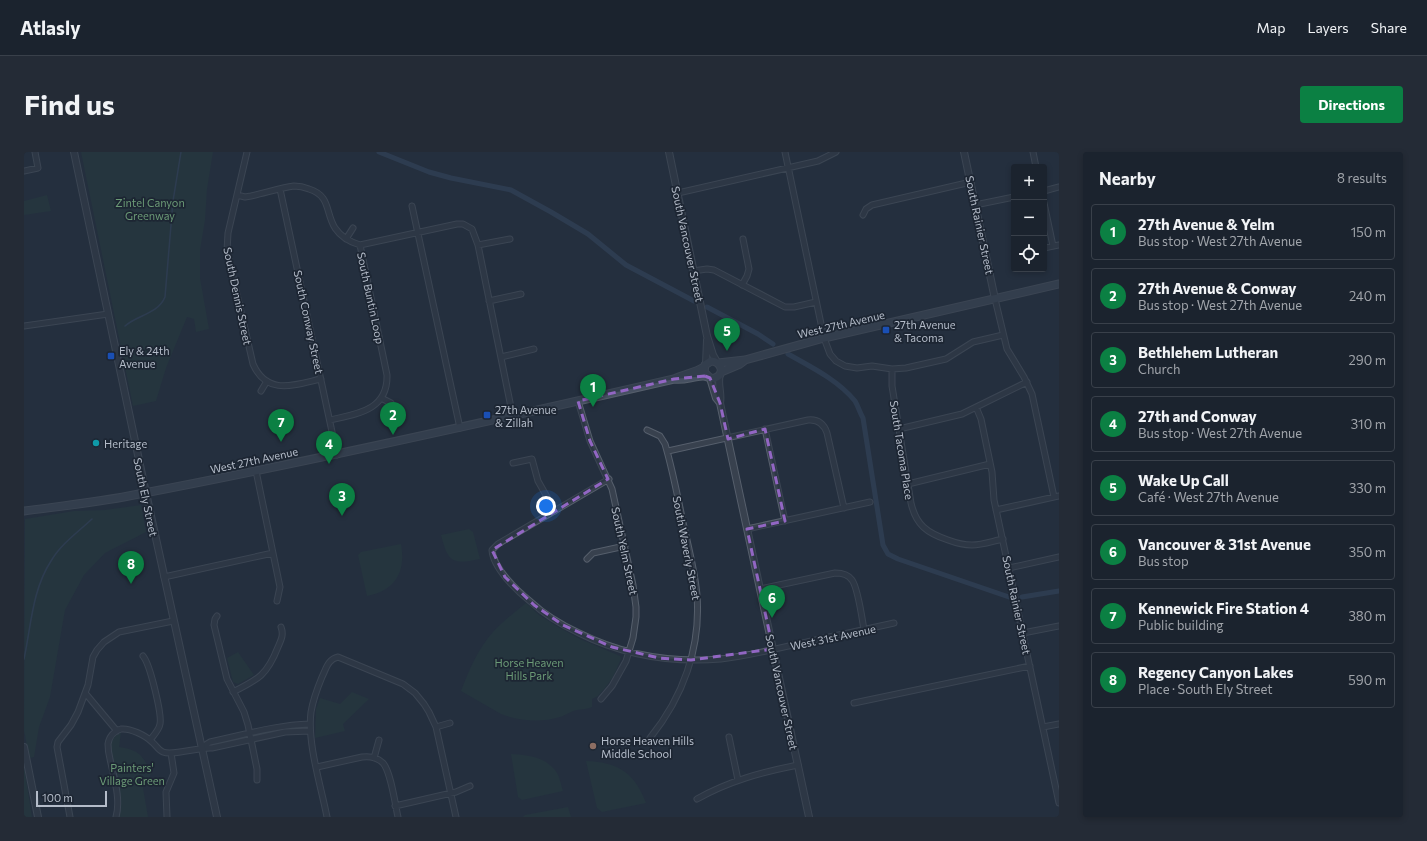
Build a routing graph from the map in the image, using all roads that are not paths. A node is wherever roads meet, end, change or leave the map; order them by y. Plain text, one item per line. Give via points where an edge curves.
1 (35, 152) edge
2 (74, 152) edge
3 (247, 152) edge
4 (669, 152) edge
5 (785, 152) edge
6 (836, 152) edge
7 (964, 152) edge
8 (1033, 152) edge
9 (1035, 164) edge
10 (788, 168) junction
11 (24, 171) edge
12 (971, 182) junction
13 (1059, 188) edge
14 (280, 189) junction
15 (1047, 190) edge
16 (678, 193) junction
17 (237, 195) junction
18 (1011, 198) edge
19 (975, 205) junction
20 (412, 206) dead end
21 (863, 214) dead end
22 (1047, 217) edge
23 (353, 228) dead end
24 (417, 233) junction
25 (346, 239) junction
26 (510, 239) dead end
27 (744, 239) dead end
28 (360, 245) junction
29 (478, 245) junction
30 (1059, 245) edge
31 (1053, 246) junction
32 (1047, 247) edge
33 (694, 271) junction
34 (1059, 284) edge
35 (742, 285) junction
36 (521, 294) dead end
37 (995, 299) junction
38 (489, 301) junction
39 (816, 302) junction
40 (108, 314) junction
41 (24, 326) edge
42 (1002, 335) junction
43 (707, 336) junction
44 (824, 338) junction
45 (534, 349) dead end
46 (501, 357) junction
47 (745, 360) junction
48 (718, 362) junction
49 (705, 366) junction
50 (892, 369) junction
51 (720, 373) junction
52 (709, 377) junction
53 (321, 379) junction
54 (674, 379) junction
55 (267, 382) junction
56 (1027, 382) junction
57 (261, 391) dead end
58 (381, 398) junction
59 (578, 401) junction
60 (391, 403) dead end
61 (720, 403) junction
62 (976, 407) junction
63 (513, 417) junction
64 (330, 420) junction
65 (460, 428) junction
66 (765, 429) junction
67 (899, 429) junction
68 (647, 430) dead end
69 (728, 439) junction
70 (668, 452) junction
71 (337, 455) junction
72 (513, 463) dead end
73 (990, 464) junction
74 (256, 471) junction
75 (609, 479) junction
76 (908, 484) junction
77 (146, 493) junction
78 (1056, 496) edge
79 (870, 502) dead end
80 (844, 508) junction
81 (996, 510) junction
82 (24, 511) edge
83 (555, 511) junction
84 (785, 520) junction
85 (747, 529) junction
86 (1002, 539) junction
87 (625, 546) junction
88 (273, 553) junction
89 (1059, 557) edge
90 (587, 559) dead end
91 (1009, 568) junction
92 (164, 577) junction
93 (760, 589) junction
94 (277, 601) dead end
95 (217, 616) dead end
96 (173, 620) junction
97 (894, 623) dead end
98 (1059, 626) edge
99 (281, 627) dead end
100 (864, 630) junction
101 (1023, 633) junction
102 (773, 649) junction
103 (629, 652) junction
104 (143, 656) dead end
105 (691, 660) junction
106 (1030, 666) junction
107 (233, 692) junction
108 (86, 694) junction
109 (601, 699) dead end
110 (854, 703) dead end
111 (450, 723) dead end
112 (310, 724) junction
113 (1059, 724) edge
114 (436, 727) junction
115 (1043, 727) junction
116 (117, 731) junction
117 (310, 731) junction
118 (251, 736) junction
119 (729, 737) dead end
120 (650, 738) dead end
121 (150, 740) junction
122 (380, 740) dead end
123 (24, 747) edge
124 (201, 748) junction
125 (170, 754) junction
126 (374, 758) junction
127 (798, 765) junction
128 (316, 767) junction
129 (257, 780) dead end
130 (738, 780) junction
131 (1057, 784) edge
132 (470, 786) dead end
133 (450, 794) junction
134 (697, 799) dead end
135 (1059, 803) edge
136 (395, 806) junction
137 (38, 817) edge
138 (70, 817) edge
139 (116, 817) edge
140 (168, 817) edge
141 (217, 817) edge
142 (327, 817) edge
143 (398, 817) edge
144 (456, 817) edge
145 (809, 817) edge

1 - 11 street via 38,168
2 - 40 street, South Ely Street
3 - 17 street, South Dennis Street
4 - 16 street, South Vancouver Street
5 - 10 street
6 - 10 street via 818,161
7 - 12 street, South Rainier Street
8 - 9 street
10 - 16 street
10 - 39 street
12 - 19 street, South Rainier Street
12 - 21 street via 872,205
13 - 15 street
14 - 17 street, South Buntin Loop via 245,197
14 - 25 street, South Buntin Loop via 295,186 320,194 328,206 335,227
14 - 53 street, South Conway Street
16 - 33 street, South Vancouver Street
17 - 55 street, South Dennis Street via 228,234 227,251 253,364 259,376
18 - 19 street
19 - 37 street, South Rainier Street
20 - 24 street
22 - 31 street
23 - 25 street
24 - 28 street
24 - 29 street via 463,224 472,229
24 - 65 street
25 - 28 street, South Buntin Loop
26 - 29 street
27 - 35 street via 749,269
28 - 58 street, South Buntin Loop via 388,376 388,383
29 - 38 street
30 - 31 street
31 - 32 street
33 - 35 street via 714,270
33 - 43 street, South Vancouver Street
34 - 37 main road, West 27th Avenue
35 - 39 street via 785,307
36 - 38 street
37 - 42 street
37 - 44 main road, West 27th Avenue
38 - 46 street
39 - 44 street
40 - 41 street
40 - 77 street, South Ely Street
42 - 50 street via 973,342 946,359
42 - 56 street via 1010,356
43 - 48 street, South Vancouver Street
43 - 49 street, South Vancouver Street
44 - 47 main road, West 27th Avenue
44 - 50 street via 830,354 845,366
45 - 46 street
46 - 63 street
47 - 48 main road, West 27th Avenue
47 - 51 main road, West 27th Avenue
48 - 49 main road, West 27th Avenue via 712,361
48 - 51 main road via 721,366
49 - 52 main road via 704,372
49 - 54 main road, West 27th Avenue via 699,371 683,374
50 - 67 street, South Tacoma Place
51 - 52 main road, West 27th Avenue via 715,378
51 - 61 street, South Vancouver Street
52 - 54 main road, West 27th Avenue
52 - 61 street, South Vancouver Street
53 - 55 street via 287,387
53 - 64 street, South Conway Street
54 - 59 main road, West 27th Avenue
55 - 57 street
56 - 62 street
56 - 78 street via 1034,401
58 - 60 street
58 - 64 street, South Buntin Loop via 371,409
59 - 63 main road, West 27th Avenue
59 - 75 street, South Yelm Street via 590,441
61 - 69 street, South Vancouver Street
62 - 67 street via 957,416
62 - 73 street, South Rainier Street
63 - 65 main road, West 27th Avenue
64 - 71 street, South Conway Street
65 - 71 main road, West 27th Avenue
66 - 69 street
66 - 80 street via 808,420 820,422 827,433
66 - 84 street
67 - 76 street, South Tacoma Place
68 - 70 street, South Waverly Street via 660,436
69 - 70 street
69 - 85 street, South Vancouver Street
70 - 105 street, South Waverly Street via 697,594 697,629
71 - 74 main road, West 27th Avenue
72 - 83 street via 532,459 538,481
73 - 76 street
73 - 81 street, South Rainier Street
74 - 77 main road, West 27th Avenue
74 - 88 street
75 - 83 street
75 - 87 street, South Yelm Street
76 - 86 street, South Tacoma Place via 915,517 929,532 965,545
77 - 82 main road, West 27th Avenue
77 - 92 street, South Ely Street
78 - 81 street
79 - 80 street
80 - 84 street
81 - 86 street, South Rainier Street
83 - 103 street, West 31st Avenue via 498,544 492,550 494,560 505,577 526,598 562,625
84 - 85 street
85 - 93 street, South Vancouver Street
86 - 91 street, South Rainier Street
87 - 90 street via 593,553
87 - 103 street, South Yelm Street via 636,607 635,629
88 - 92 street
88 - 94 street via 280,587
89 - 91 street
91 - 101 street, South Rainier Street
92 - 96 street, South Ely Street
93 - 100 street via 840,573 851,578 855,585
93 - 102 street, South Vancouver Street
95 - 107 street via 214,625 225,672
96 - 108 street via 119,632 107,638 93,657
96 - 124 street, South Ely Street
97 - 100 street, West 31st Avenue
98 - 101 street
99 - 107 street via 283,636 267,670 256,680
100 - 102 street, West 31st Avenue
101 - 106 street, South Rainier Street
102 - 105 street, West 31st Avenue via 722,658
102 - 127 street, South Vancouver Street
103 - 105 street, West 31st Avenue via 659,658
103 - 109 street, South Yelm Street via 616,680
104 - 121 street via 149,666 160,717 158,728
105 - 120 street, South Waverly Street via 678,695 665,719
106 - 110 street
106 - 115 street, South Rainier Street
107 - 118 street
108 - 116 street
108 - 138 street via 56,747
111 - 114 street
112 - 114 street via 317,690 328,664 336,657 402,684 415,693 430,712
112 - 117 street
112 - 118 street via 285,725
113 - 115 street
114 - 133 street
115 - 131 street, South Rainier Street
116 - 121 street via 128,730
116 - 139 street via 111,735 108,744 118,798
117 - 118 street
117 - 128 street
118 - 124 street via 212,748
118 - 129 street
119 - 130 street
121 - 125 street via 160,750
122 - 126 street
123 - 137 street
124 - 125 street
124 - 141 street, South Ely Street
125 - 140 street via 174,773 166,792
126 - 128 street via 362,757
126 - 136 street via 386,768
127 - 130 street
127 - 145 street, South Vancouver Street
128 - 142 street
130 - 134 street
131 - 135 street, South Rainier Street
132 - 133 street
133 - 136 street
133 - 144 street
136 - 143 street

